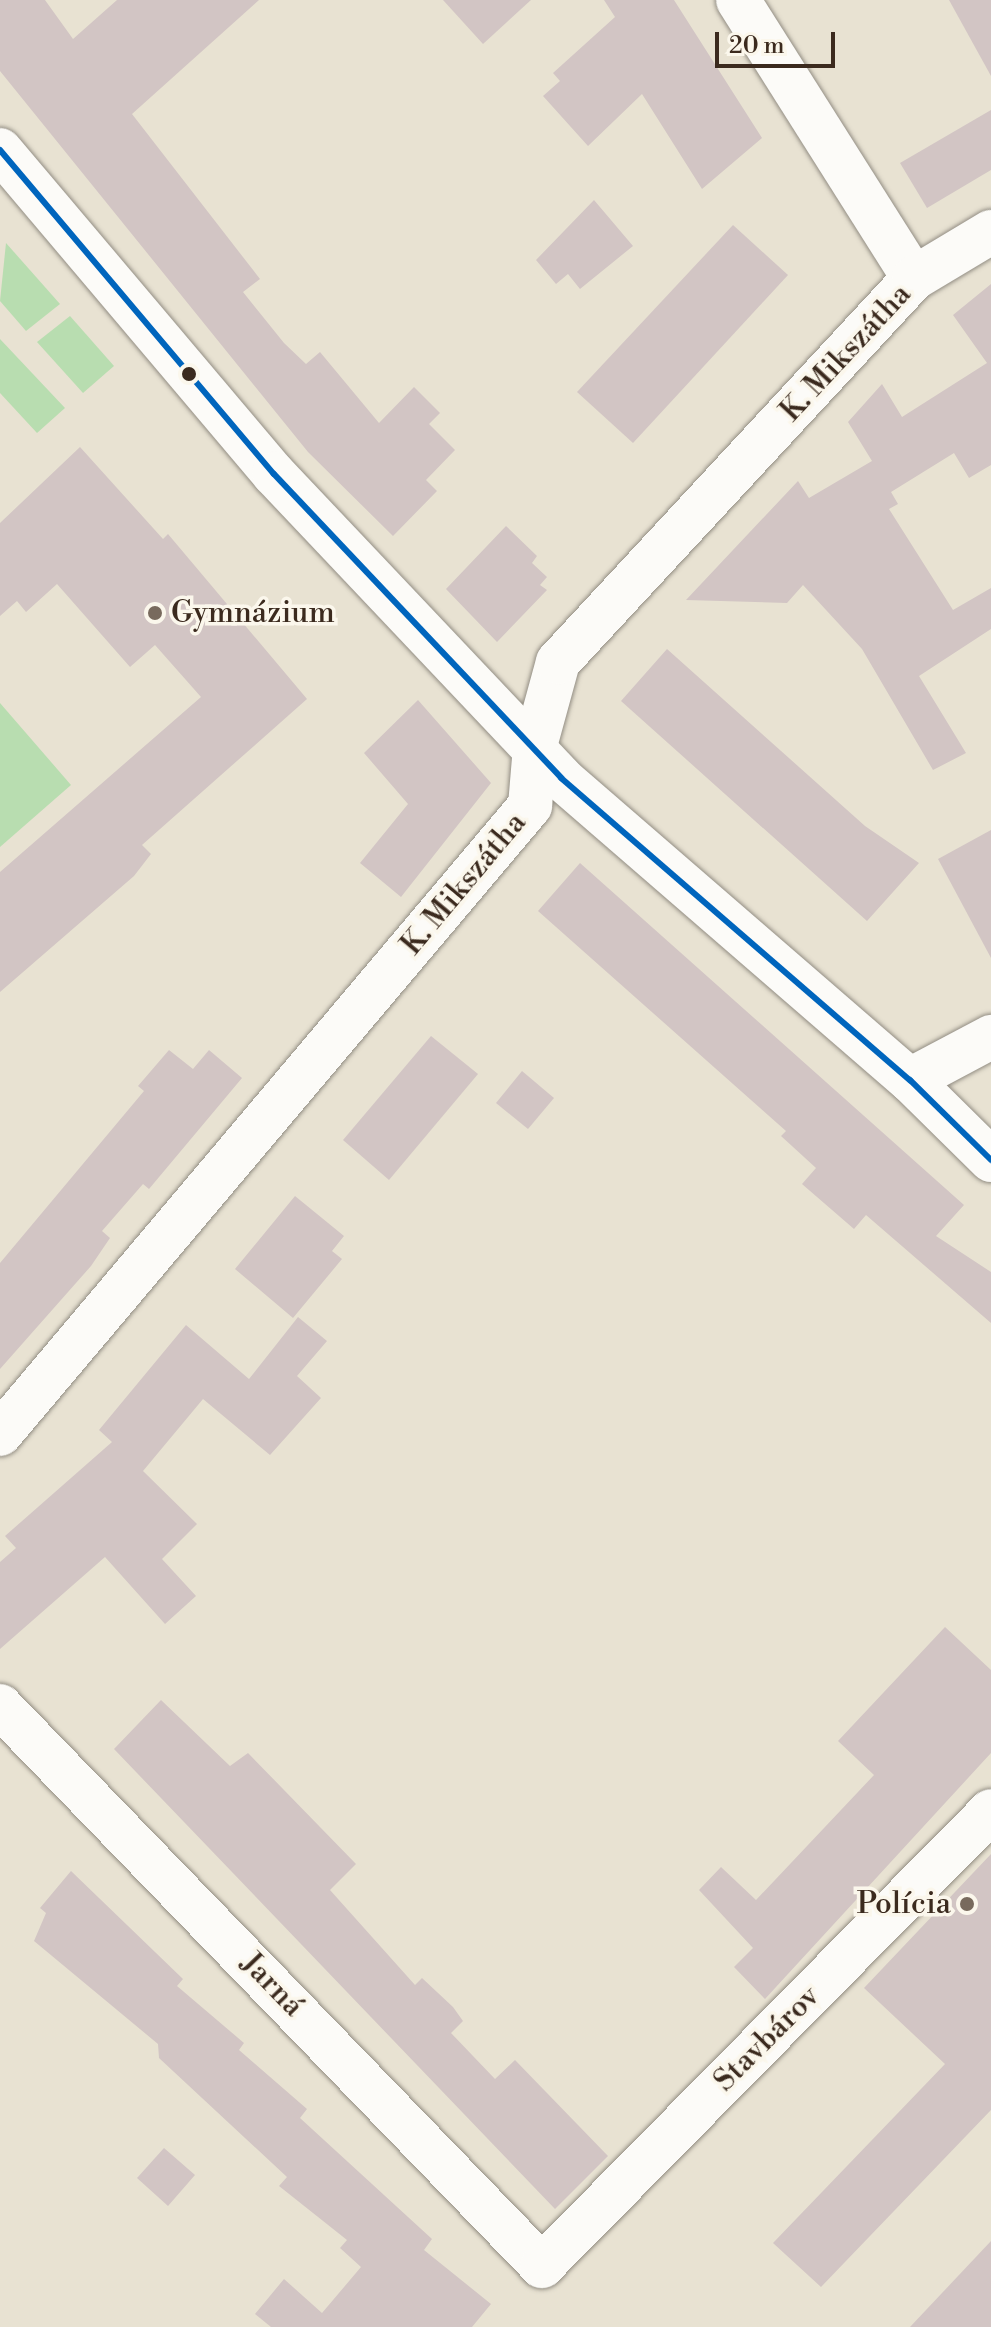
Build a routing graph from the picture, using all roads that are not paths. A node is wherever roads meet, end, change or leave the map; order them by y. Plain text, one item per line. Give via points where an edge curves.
1 (738, 0) edge
2 (0, 150) edge
3 (991, 232) edge
4 (914, 278) junction
5 (535, 746) junction
6 (991, 1037) edge
7 (910, 1080) junction
8 (991, 1160) edge
9 (0, 1434) edge
10 (0, 1706) edge
11 (991, 1811) edge
12 (542, 2266) joint

1 - 4 street
2 - 5 street via 274,474
3 - 4 street, K. Mikszátha
4 - 5 street, K. Mikszátha via 558,662
5 - 7 street via 561,778
5 - 9 street, K. Mikszátha via 530,806
6 - 7 street
7 - 8 street
10 - 12 street, Jarná
11 - 12 street, Stavbárov

